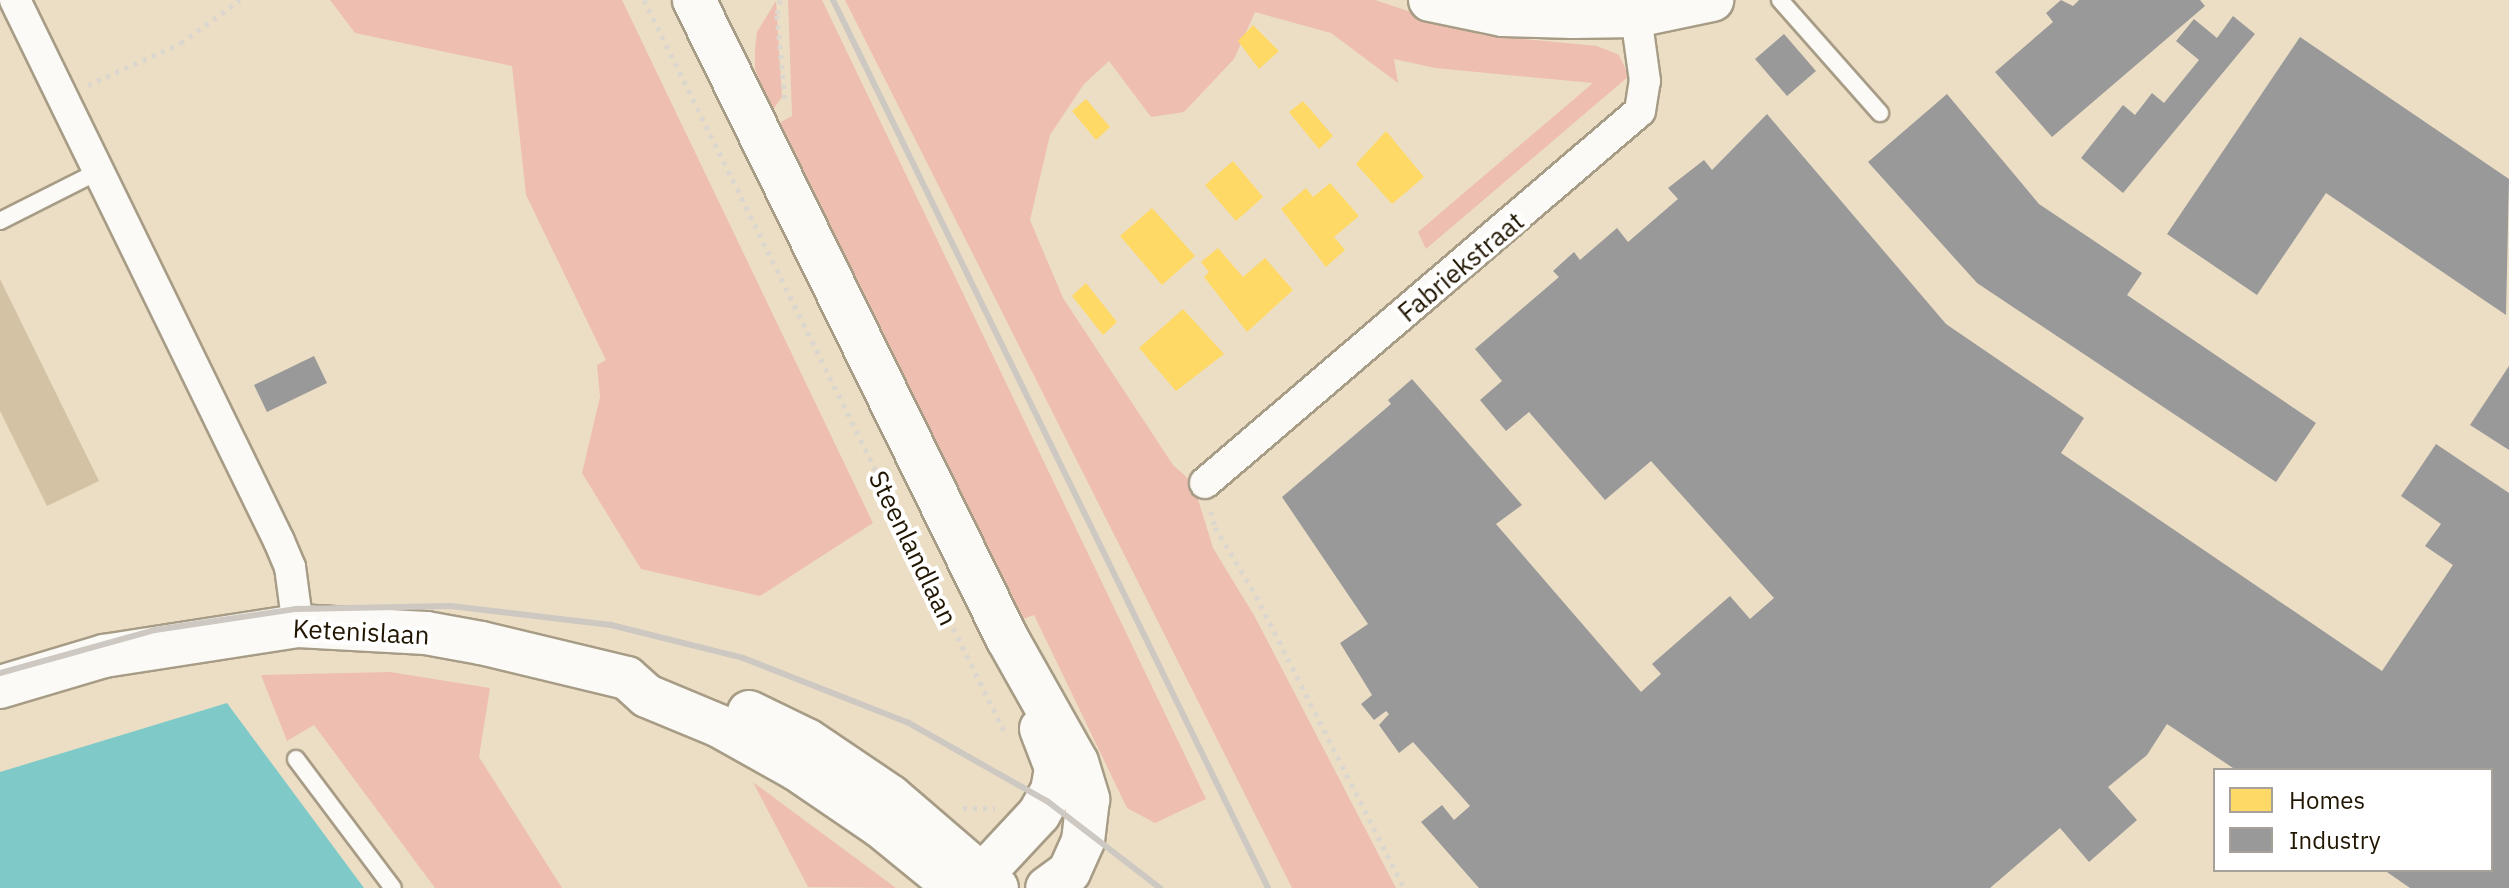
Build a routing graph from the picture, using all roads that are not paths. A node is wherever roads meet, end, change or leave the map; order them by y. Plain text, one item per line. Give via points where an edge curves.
1 (15, 0) edge
2 (1430, 0) edge
3 (1712, 0) edge
4 (1780, 0) edge
5 (702, 3) edge
6 (1636, 16) junction
7 (1880, 113) dead end
8 (97, 172) junction
9 (0, 221) edge
10 (1205, 483) road end
11 (298, 626) junction
12 (1007, 638) junction
13 (0, 687) edge
14 (296, 759) dead end
15 (977, 884) edge
16 (393, 888) edge
17 (1047, 888) edge

1 - 8 street
2 - 6 main road via 1503,15
3 - 6 main road
4 - 7 lane
5 - 12 main road, Steenlandlaan
6 - 10 street, Fabriekstraat via 1645,81 1640,111
8 - 9 lane
8 - 11 street via 290,567
11 - 13 main road, Ketenislaan via 104,656
11 - 15 main road, Ketenislaan via 426,633 627,678 644,674 694,689 807,740 890,796
12 - 15 main road, Steenlandlaan via 1056,768 1052,791 1039,814
12 - 17 main road, Steenlandlaan via 1077,762 1088,799 1078,856 1069,872
14 - 16 lane

